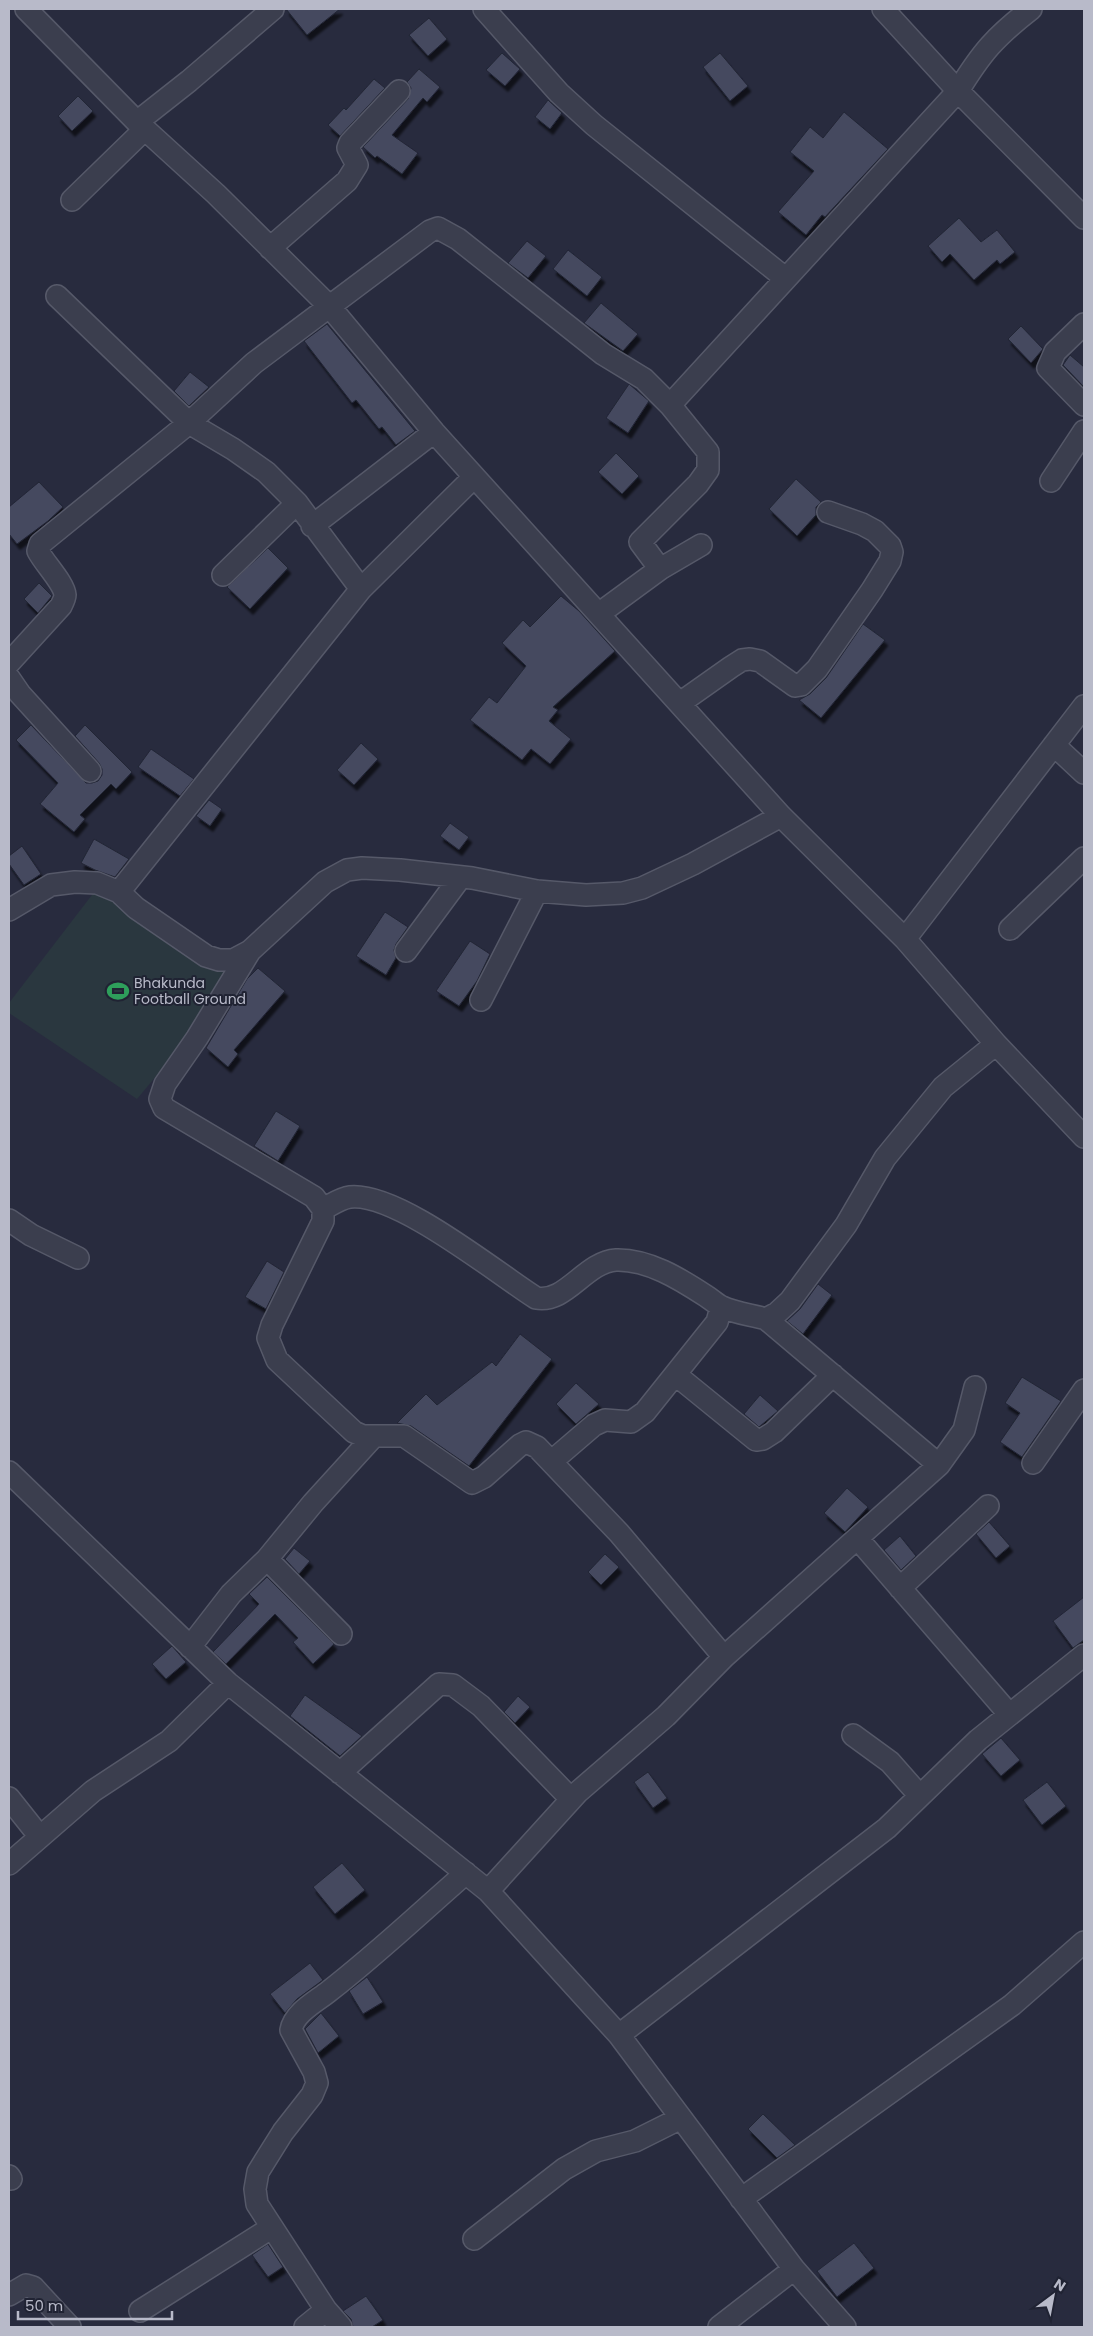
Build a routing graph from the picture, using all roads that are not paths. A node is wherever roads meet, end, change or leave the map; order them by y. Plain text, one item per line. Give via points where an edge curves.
1 (273, 9) edge
2 (484, 9) edge
3 (883, 9) edge
4 (1031, 9) edge
5 (29, 10) edge
6 (399, 91) dead end
7 (958, 91) junction
8 (141, 125) junction
9 (72, 200) dead end
10 (1084, 218) edge
11 (270, 248) junction
12 (785, 278) junction
13 (57, 296) dead end
14 (330, 307) junction
15 (1084, 324) edge
16 (670, 405) junction
17 (1084, 405) edge
18 (189, 423) junction
19 (1084, 431) edge
20 (434, 432) junction
21 (474, 477) junction
22 (1051, 481) dead end
23 (297, 503) junction
24 (828, 512) dead end
25 (312, 526) junction
26 (701, 545) dead end
27 (660, 569) junction
28 (224, 575) dead end
29 (361, 589) junction
30 (600, 614) junction
31 (9, 663) edge
32 (9, 678) edge
33 (680, 703) junction
34 (1084, 706) edge
35 (1054, 745) junction
36 (90, 771) dead end
37 (1084, 773) edge
38 (781, 816) junction
39 (1084, 858) edge
40 (460, 878) junction
41 (537, 891) junction
42 (119, 892) junction
43 (9, 910) edge
44 (1010, 929) dead end
45 (905, 939) junction
46 (250, 951) junction
47 (406, 951) dead end
48 (481, 1000) dead end
49 (996, 1044) junction
50 (1084, 1137) edge
51 (322, 1209) junction
52 (9, 1220) edge
53 (78, 1258) dead end
54 (721, 1307) junction
55 (766, 1319) junction
56 (676, 1375) junction
57 (833, 1375) junction
58 (975, 1387) dead end
59 (1084, 1390) edge
60 (374, 1436) junction
61 (552, 1461) junction
62 (1033, 1463) dead end
63 (939, 1465) junction
64 (9, 1472) edge
65 (988, 1506) dead end
66 (858, 1539) junction
67 (268, 1559) junction
68 (900, 1588) junction
69 (341, 1634) dead end
70 (190, 1647) junction
71 (724, 1657) junction
72 (1082, 1661) edge
73 (228, 1683) junction
74 (1009, 1714) junction
75 (853, 1734) dead end
76 (340, 1773) junction
77 (920, 1796) junction
78 (9, 1798) edge
79 (571, 1799) junction
80 (40, 1837) junction
81 (9, 1864) edge
82 (466, 1873) junction
83 (488, 1891) junction
84 (1084, 1942) edge
85 (619, 2035) junction
86 (681, 2118) junction
87 (741, 2199) junction
88 (271, 2228) junction
89 (474, 2239) dead end
90 (794, 2269) junction
91 (9, 2295) edge
92 (326, 2310) junction
93 (140, 2311) dead end
94 (70, 2327) edge
95 (305, 2327) edge
96 (341, 2327) edge
97 (719, 2327) edge
98 (845, 2327) edge

1 - 8 street
2 - 12 street via 553,87 594,125
3 - 7 street
4 - 7 street via 994,38
5 - 8 street
6 - 11 street via 350,143 348,148 357,165 347,181
7 - 10 street
7 - 12 street
8 - 9 street
8 - 11 street
11 - 14 street
12 - 16 street
13 - 18 street
14 - 16 street via 438,228 458,239 603,354 644,380
14 - 18 street via 254,363
14 - 20 street
15 - 17 street via 1054,352 1048,368
16 - 27 street via 708,452 709,462 708,470 698,484 640,542
18 - 23 street via 266,472
18 - 31 street via 40,544 38,551 65,596 62,606
19 - 22 street
20 - 21 street
20 - 25 street
21 - 29 street
21 - 30 street
23 - 25 street
23 - 28 street
24 - 33 street via 875,531 892,552 872,590 817,669 801,686 795,686 760,661 742,660
25 - 29 street
26 - 27 street
27 - 30 street
29 - 42 street
30 - 33 street
32 - 36 street
33 - 38 street
34 - 35 street
35 - 37 street
35 - 45 street
38 - 41 street via 642,888 586,895
38 - 45 street
39 - 44 street
40 - 41 street
40 - 46 street via 400,870 347,870 325,882
40 - 47 street
41 - 48 street
42 - 43 street via 97,882 51,885
42 - 46 street via 136,908 206,956 233,960
45 - 49 street
46 - 51 street via 165,1084 160,1098 164,1108 314,1197
49 - 50 street
49 - 55 street via 943,1087 885,1158 846,1225 790,1301
51 - 54 street via 348,1197 363,1197 384,1204 434,1229 536,1298 545,1300 557,1295 592,1269 613,1260 630,1260 672,1275
51 - 60 street via 323,1221 268,1338 277,1360 295,1378 354,1432
52 - 53 street
54 - 55 street
54 - 56 street via 717,1322
55 - 57 street
56 - 57 street via 756,1440 774,1432
56 - 61 street via 645,1412 631,1422 605,1420 594,1425
57 - 63 street
58 - 63 street via 964,1430
59 - 62 street
60 - 61 street via 404,1436 472,1483 526,1442
60 - 67 street
61 - 71 street via 619,1533
63 - 66 street
64 - 70 street
65 - 68 street
66 - 68 street
66 - 71 street
67 - 69 street
67 - 70 street via 231,1594
68 - 74 street
70 - 73 street
71 - 79 street via 666,1716
72 - 74 street
73 - 76 street
73 - 80 street via 169,1740 93,1791
74 - 77 street
75 - 77 street via 890,1762
76 - 79 street via 439,1684 445,1684 464,1692 481,1706
76 - 82 street
77 - 85 street via 887,1828
78 - 80 street
79 - 83 street
80 - 81 street
82 - 83 street
82 - 88 street via 365,1964 301,2013 292,2025 291,2030 317,2083 258,2172 257,2204
83 - 85 street
84 - 87 street via 1012,2005
85 - 86 street
86 - 87 street
86 - 89 street via 635,2141 596,2151 564,2169
87 - 90 street
88 - 92 street
88 - 93 street
90 - 97 street
90 - 98 street
91 - 94 street via 26,2285 33,2287
92 - 95 street
92 - 96 street

